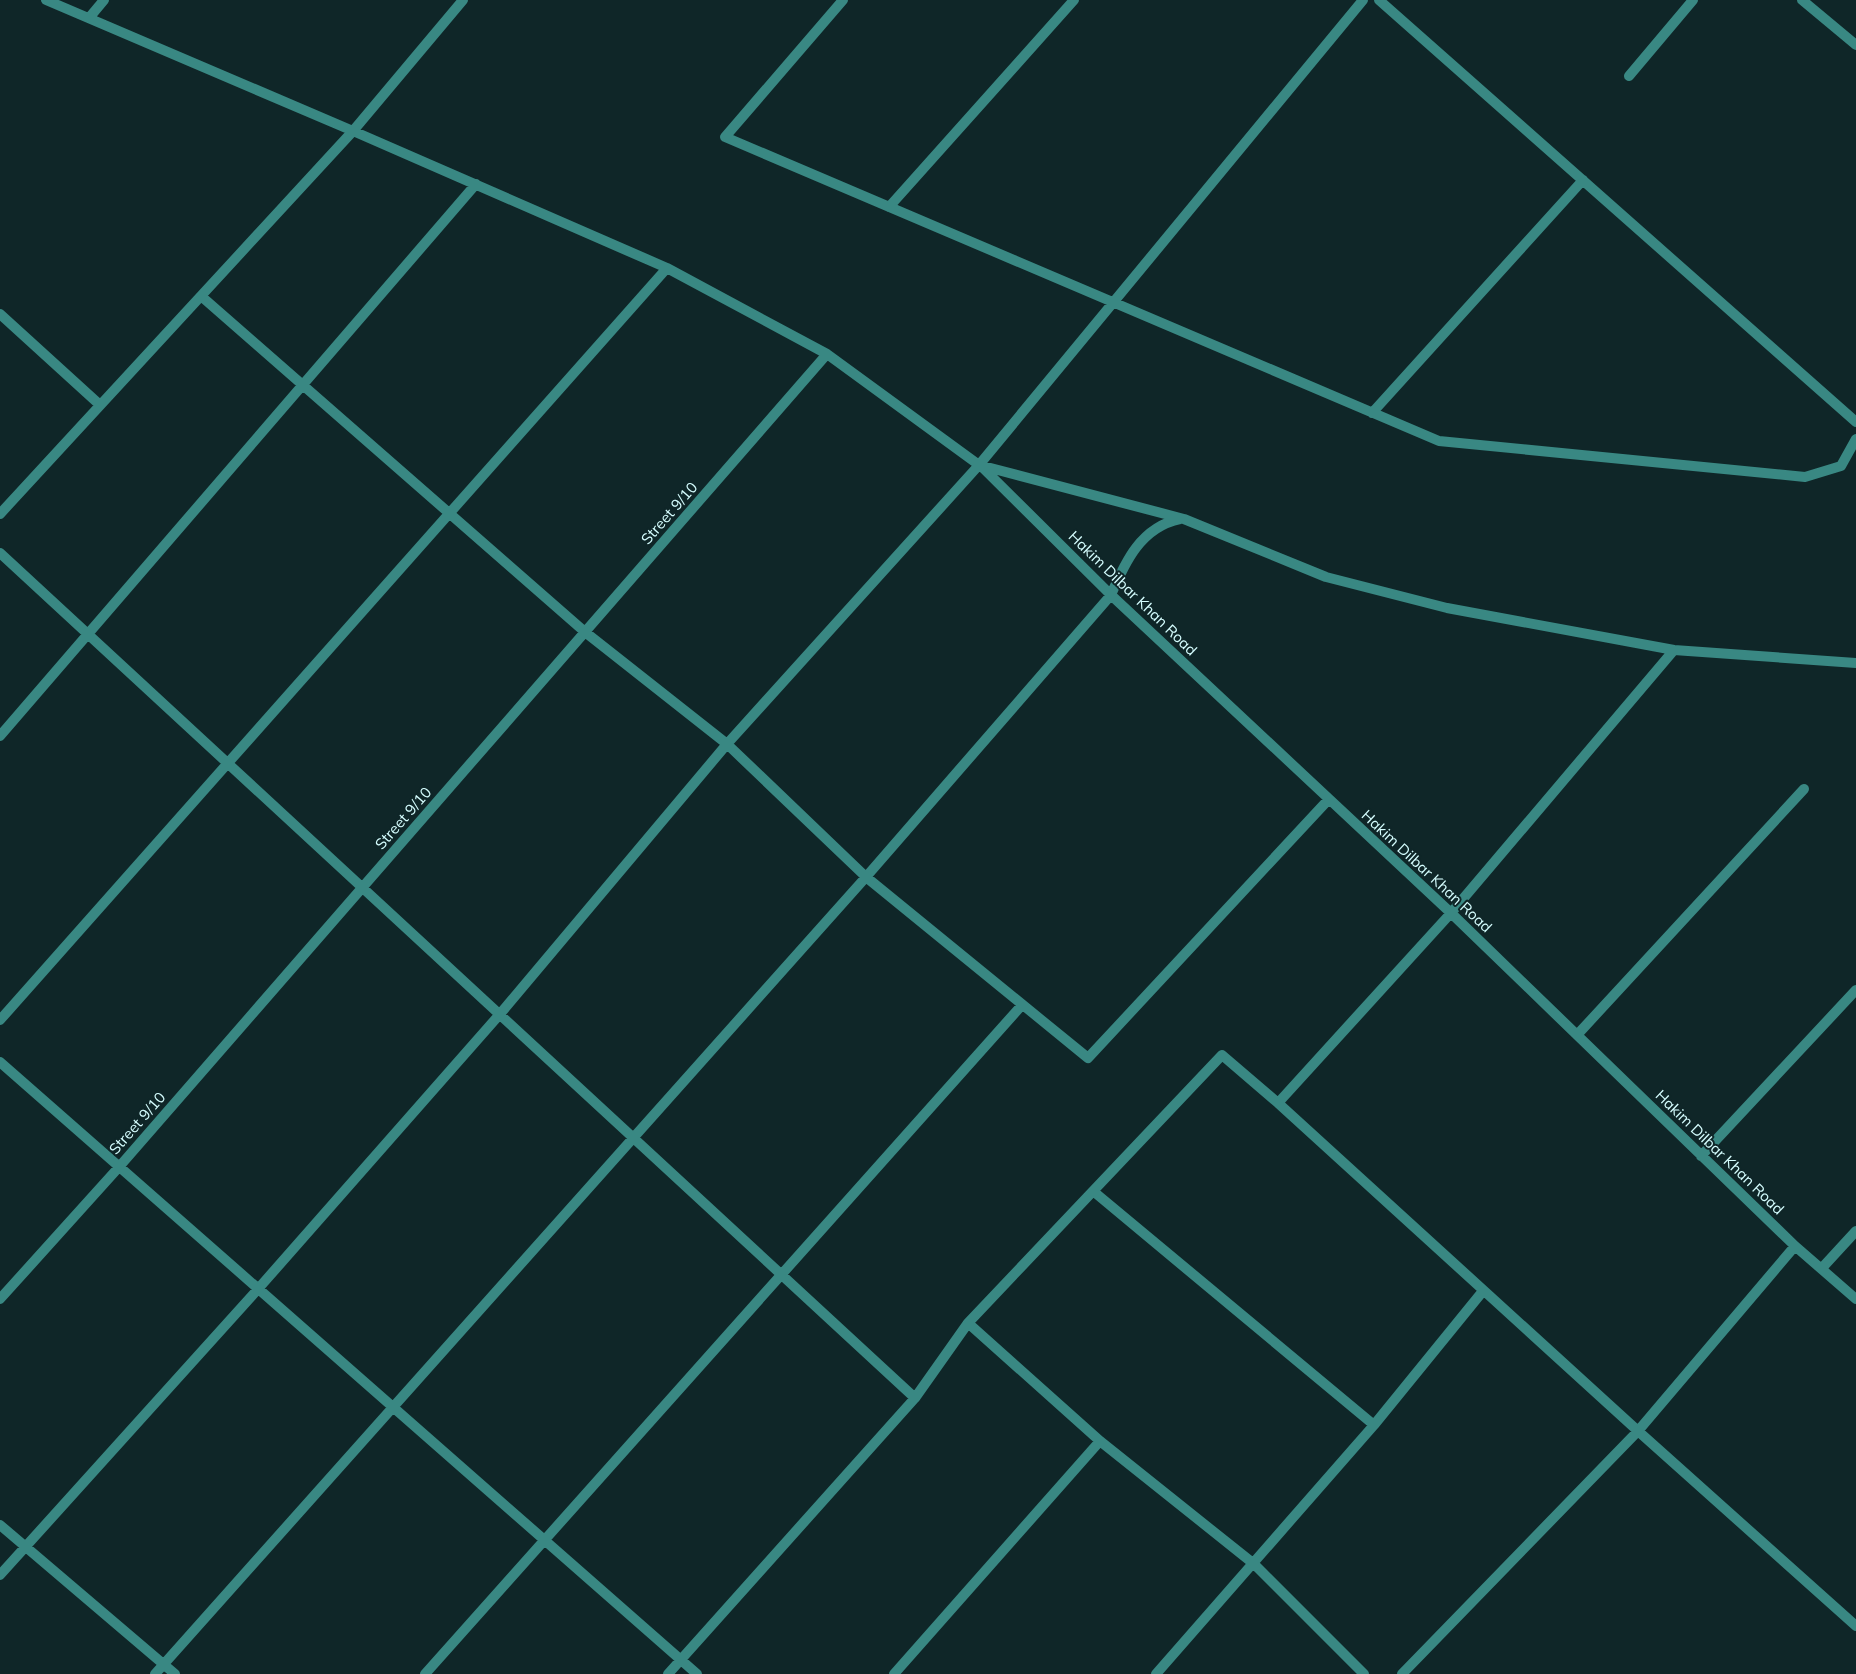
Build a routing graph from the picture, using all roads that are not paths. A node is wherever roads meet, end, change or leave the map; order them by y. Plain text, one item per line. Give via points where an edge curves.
1 (46, 0) edge
2 (104, 0) edge
3 (463, 0) edge
4 (843, 0) edge
5 (1074, 0) edge
6 (1363, 0) edge
7 (1379, 0) edge
8 (1693, 0) edge
9 (1802, 0) edge
10 (89, 18) junction
11 (1856, 45) edge
12 (1629, 76) dead end
13 (353, 130) junction
14 (1583, 180) junction
15 (476, 184) junction
16 (889, 207) junction
17 (667, 268) junction
18 (200, 296) junction
19 (1113, 302) junction
20 (0, 314) edge
21 (827, 354) junction
22 (302, 385) junction
23 (100, 405) junction
24 (1372, 413) junction
25 (1856, 422) edge
26 (1856, 439) edge
27 (979, 465) junction
28 (450, 513) junction
29 (0, 514) edge
30 (1184, 519) junction
31 (0, 553) edge
32 (1111, 595) junction
33 (585, 632) junction
34 (88, 634) junction
35 (1674, 650) junction
36 (1856, 663) edge
37 (0, 736) edge
38 (727, 744) junction
39 (228, 763) junction
40 (1804, 789) dead end
41 (1329, 800) junction
42 (866, 877) junction
43 (362, 888) junction
44 (1451, 913) junction
45 (1856, 990) edge
46 (1022, 1006) junction
47 (500, 1014) junction
48 (0, 1020) edge
49 (1577, 1036) junction
50 (0, 1062) edge
51 (1278, 1103) junction
52 (633, 1137) junction
53 (1701, 1156) junction
54 (119, 1167) junction
55 (1094, 1190) junction
56 (1856, 1232) edge
57 (1795, 1246) junction
58 (1822, 1268) junction
59 (782, 1274) junction
60 (258, 1289) junction
61 (1483, 1291) junction
62 (1856, 1299) edge
63 (0, 1300) edge
64 (968, 1323) junction
65 (915, 1398) junction
66 (393, 1407) junction
67 (1374, 1425) junction
68 (1638, 1431) junction
69 (1100, 1442) junction
70 (0, 1525) edge
71 (544, 1540) junction
72 (25, 1546) junction
73 (1254, 1564) junction
74 (0, 1575) edge
75 (1856, 1626) edge
76 (681, 1660) junction
77 (164, 1664) junction
78 (155, 1674) edge
79 (175, 1674) edge
80 (425, 1674) edge
81 (668, 1674) edge
82 (697, 1674) edge
83 (894, 1674) edge
84 (1156, 1674) edge
85 (1364, 1674) edge
86 (1402, 1674) edge

1 - 10 street
2 - 10 street
3 - 13 street
4 - 16 street via 725,137
5 - 16 street
6 - 19 street
7 - 14 street
8 - 12 street
9 - 11 street
10 - 13 street
13 - 15 street
13 - 18 street
14 - 24 street
14 - 25 street
15 - 17 street
15 - 22 street
16 - 19 street
17 - 21 street
17 - 28 street
18 - 22 street
18 - 23 street
19 - 24 street
19 - 27 street
20 - 23 street
21 - 27 street
21 - 33 street, Street 9/10
22 - 28 street
22 - 34 street
23 - 29 street
24 - 26 street via 1438,441 1805,477 1841,466
27 - 30 street
27 - 32 street, Hakim Dilbar Khan Road
27 - 38 street
28 - 33 street
28 - 39 street
30 - 32 street via 1168,522 1132,550
30 - 35 street via 1326,577 1447,608
31 - 34 street
32 - 41 street, Hakim Dilbar Khan Road
32 - 42 street
33 - 38 street
33 - 43 street, Street 9/10
34 - 37 street
34 - 39 street
35 - 36 street
35 - 44 street
38 - 42 street
38 - 47 street
39 - 43 street
39 - 48 street
40 - 49 street
41 - 44 street, Hakim Dilbar Khan Road
41 - 46 street via 1088,1058
42 - 46 street
42 - 52 street
43 - 47 street
43 - 54 street, Street 9/10
44 - 49 street, Hakim Dilbar Khan Road
44 - 51 street
45 - 53 street
46 - 59 street
47 - 52 street
47 - 60 street
49 - 53 street, Hakim Dilbar Khan Road
50 - 54 street
51 - 55 street via 1222,1055
51 - 61 street
52 - 59 street
52 - 66 street
53 - 57 street, Hakim Dilbar Khan Road
54 - 60 street
54 - 63 street, Street 9/10
55 - 64 street
55 - 67 street
56 - 58 street
57 - 58 street, Hakim Dilbar Khan Road
57 - 68 street
58 - 62 street, Hakim Dilbar Khan Road
59 - 65 street
59 - 71 street
60 - 66 street
60 - 72 street
61 - 67 street
61 - 68 street
64 - 65 street
64 - 69 street
65 - 76 street
66 - 71 street
66 - 77 street
67 - 73 street
68 - 75 street
68 - 86 street
69 - 73 street
69 - 83 street
70 - 72 street
71 - 76 street
71 - 80 street
72 - 74 street
72 - 77 street
73 - 84 street
73 - 85 street
76 - 81 street
76 - 82 street
77 - 78 street
77 - 79 street

